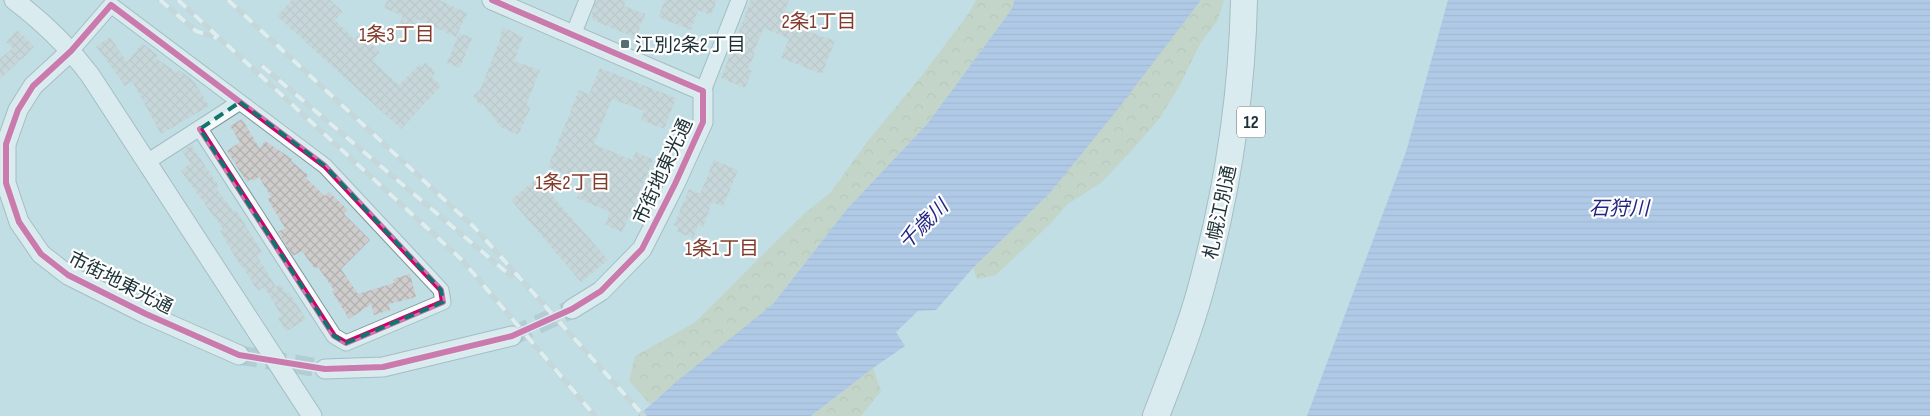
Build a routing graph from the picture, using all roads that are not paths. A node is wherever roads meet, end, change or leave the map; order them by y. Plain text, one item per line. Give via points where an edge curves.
1 (14, 0) edge
2 (492, 0) edge
3 (587, 0) edge
4 (739, 0) edge
5 (1244, 0) edge
6 (1261, 0) edge
7 (573, 35) junction
8 (71, 51) junction
9 (703, 91) junction
10 (240, 102) junction
11 (200, 129) junction
12 (147, 162) junction
13 (1222, 241) junction
14 (572, 309) tunnel mouth
15 (512, 336) tunnel mouth
16 (240, 355) tunnel mouth
17 (326, 369) tunnel mouth
18 (312, 416) edge
19 (1156, 416) edge
20 (1175, 416) edge

1 - 8 street
2 - 7 street
3 - 7 street
4 - 9 street
5 - 13 highway, 札幌江別通 / 12 via 1240,88
6 - 13 highway, 札幌江別通 / 12 via 1257,84 1242,184
7 - 9 street
8 - 10 street via 111,5
8 - 12 street
8 - 16 street, 市街地東光通 via 33,86 18,110 6,144 6,183 20,222 41,254 68,275
9 - 14 street, 市街地東光通 via 703,122 642,249 601,291
10 - 11 street
10 - 11 street via 325,166 441,290 443,302 346,342 334,336
11 - 12 street
12 - 18 street
13 - 19 highway, 札幌江別通 / 12
13 - 20 highway, 札幌江別通 / 12 via 1204,333
15 - 17 street via 383,366

